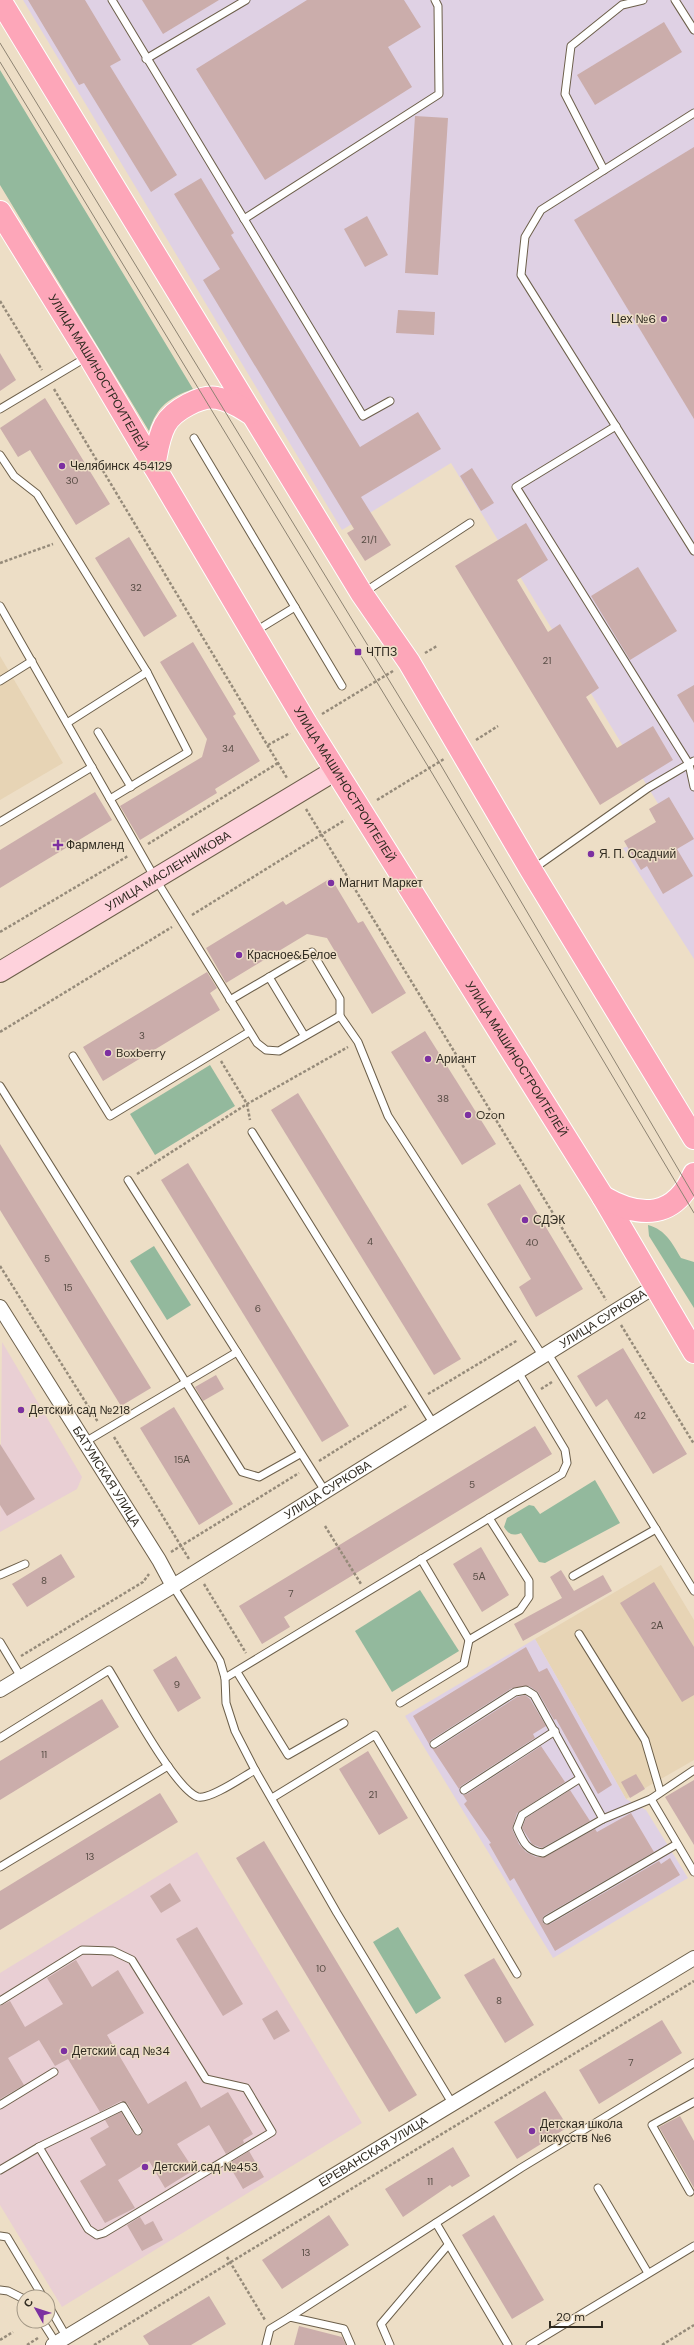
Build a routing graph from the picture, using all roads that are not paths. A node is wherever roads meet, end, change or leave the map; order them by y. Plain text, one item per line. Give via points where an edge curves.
1 (0, 0) edge
2 (112, 0) edge
3 (246, 0) edge
4 (435, 0) edge
5 (643, 0) edge
6 (675, 0) edge
7 (694, 30) edge
8 (146, 59) junction
9 (694, 113) edge
10 (604, 170) junction
11 (0, 212) edge
12 (244, 219) junction
13 (89, 356) junction
14 (390, 401) dead end
15 (0, 409) edge
16 (251, 414) junction
17 (616, 426) junction
18 (194, 438) dead end
19 (0, 454) edge
20 (154, 466) junction
21 (470, 522) dead end
22 (694, 551) edge
23 (362, 594) junction
24 (0, 606) edge
25 (295, 607) junction
26 (253, 633) junction
27 (32, 661) junction
28 (147, 672) junction
29 (0, 681) edge
30 (342, 686) dead end
31 (67, 723) junction
32 (98, 732) dead end
33 (692, 762) edge
34 (92, 767) junction
35 (336, 770) junction
36 (131, 787) junction
37 (694, 787) edge
38 (110, 799) junction
39 (0, 822) edge
40 (531, 870) junction
41 (155, 878) junction
42 (0, 972) edge
43 (269, 977) junction
44 (230, 1000) junction
45 (340, 1016) junction
46 (249, 1032) junction
47 (304, 1035) junction
48 (72, 1056) dead end
49 (0, 1086) edge
50 (252, 1132) road end
51 (694, 1138) edge
52 (694, 1174) edge
53 (128, 1180) road end
54 (602, 1197) junction
55 (654, 1287) junction
56 (2, 1315) edge
57 (237, 1352) junction
58 (694, 1352) edge
59 (544, 1353) junction
60 (517, 1370) junction
61 (185, 1383) junction
62 (433, 1423) junction
63 (85, 1442) junction
64 (300, 1454) junction
65 (325, 1491) junction
66 (489, 1518) junction
67 (656, 1529) junction
68 (421, 1559) junction
69 (25, 1564) dead end
70 (0, 1575) edge
71 (573, 1576) dead end
72 (173, 1586) junction
73 (694, 1591) edge
74 (579, 1634) dead end
75 (469, 1640) junction
76 (0, 1642) edge
77 (237, 1672) junction
78 (21, 1677) junction
79 (226, 1678) junction
80 (0, 1690) edge
81 (400, 1702) dead end
82 (344, 1723) dead end
83 (555, 1731) junction
84 (0, 1738) edge
85 (434, 1744) dead end
86 (168, 1766) junction
87 (255, 1770) junction
88 (694, 1770) edge
89 (579, 1779) junction
90 (464, 1790) dead end
91 (660, 1791) junction
92 (272, 1798) junction
93 (651, 1799) junction
94 (603, 1819) junction
95 (678, 1844) junction
96 (0, 1867) edge
97 (694, 1872) edge
98 (547, 1920) dead end
99 (694, 1958) edge
100 (517, 1974) dead end
101 (0, 2001) edge
102 (694, 2063) edge
103 (54, 2072) dead end
104 (694, 2102) edge
105 (452, 2103) junction
106 (0, 2105) edge
107 (138, 2131) dead end
108 (39, 2147) junction
109 (0, 2170) edge
110 (598, 2188) dead end
111 (690, 2192) dead end
112 (436, 2223) junction
113 (0, 2236) edge
114 (448, 2245) junction
115 (694, 2246) edge
116 (648, 2273) junction
117 (38, 2289) edge
118 (0, 2290) edge
119 (16, 2295) edge
120 (290, 2317) junction
121 (49, 2329) edge
122 (55, 2329) edge
123 (59, 2341) edge
124 (266, 2345) edge
125 (351, 2345) edge
126 (390, 2345) edge
127 (508, 2345) edge
128 (530, 2345) edge

1 - 16 main road
2 - 8 lane
3 - 8 lane
4 - 12 lane via 438,6 438,94
5 - 10 lane via 622,5 571,46 565,94
6 - 7 lane
8 - 12 lane
9 - 10 lane
10 - 17 lane via 541,210 525,237 521,275
11 - 13 main road, УЛИЦА МАШИНОСТРОИТЕЛЕЙ
12 - 14 lane via 363,416
13 - 15 lane
13 - 20 main road, УЛИЦА МАШИНОСТРОИТЕЛЕЙ
16 - 20 main road via 234,403 216,398 191,404 176,413 166,424 159,440
16 - 23 main road
17 - 22 lane
17 - 33 lane via 516,486
18 - 25 lane
19 - 28 lane via 14,476 37,494
20 - 26 main road, УЛИЦА МАШИНОСТРОИТЕЛЕЙ
21 - 23 lane
23 - 40 main road via 409,662 462,748
24 - 27 lane
25 - 26 lane
25 - 30 lane
26 - 35 main road, УЛИЦА МАШИНОСТРОИТЕЛЕЙ
27 - 29 lane
27 - 31 lane
28 - 31 lane
28 - 36 lane via 188,752
31 - 34 lane
32 - 36 lane
33 - 37 lane
33 - 40 lane via 648,788
34 - 38 lane
34 - 39 lane
35 - 41 street, УЛИЦА МАСЛЕННИКОВА
35 - 54 main road, УЛИЦА МАШИНОСТРОИТЕЛЕЙ
36 - 38 lane
38 - 41 lane
40 - 51 main road
41 - 42 street, УЛИЦА МАСЛЕННИКОВА
41 - 44 lane
43 - 44 lane
43 - 45 lane via 312,952 340,999
43 - 47 lane
44 - 46 lane
45 - 47 lane
45 - 59 lane via 358,1042 388,1116 529,1334
46 - 47 lane via 266,1050 279,1051
46 - 48 lane via 110,1116
49 - 61 lane
50 - 62 lane
52 - 54 main road via 683,1195 656,1211 638,1212 620,1207
53 - 57 lane
54 - 55 main road, УЛИЦА МАШИНОСТРОИТЕЛЕЙ
55 - 58 main road, УЛИЦА МАШИНОСТРОИТЕЛЕЙ
55 - 59 street, УЛИЦА СУРКОВА
56 - 63 street, БАТУМСКАЯ УЛИЦА
57 - 61 lane
57 - 64 lane
59 - 60 street, УЛИЦА СУРКОВА
59 - 67 lane via 562,1376
60 - 62 street, УЛИЦА СУРКОВА
60 - 66 lane via 565,1450 566,1463 562,1474
61 - 63 lane
61 - 64 lane via 242,1472 259,1477
62 - 65 street, УЛИЦА СУРКОВА
63 - 72 street, БАТУМСКАЯ УЛИЦА
64 - 65 lane
65 - 72 street, УЛИЦА СУРКОВА
66 - 68 lane
66 - 75 lane via 529,1581 529,1597 520,1610
67 - 71 lane
67 - 73 lane
68 - 75 lane
68 - 77 lane
69 - 70 lane
72 - 78 street, УЛИЦА СУРКОВА
72 - 79 lane via 220,1661
74 - 91 lane via 645,1740
75 - 81 lane via 464,1664
76 - 78 lane
77 - 79 lane
77 - 82 lane via 288,1755
78 - 80 street, УЛИЦА СУРКОВА
79 - 87 lane via 226,1703 235,1731
83 - 85 lane via 534,1695 526,1690 515,1692
83 - 89 lane
83 - 90 lane
84 - 86 lane via 110,1670
86 - 87 lane via 190,1792 199,1797 210,1796
86 - 96 lane
87 - 92 lane
88 - 91 lane
89 - 94 lane
89 - 94 lane via 522,1815 517,1828 523,1842 532,1852 543,1853
91 - 93 lane
92 - 100 lane via 375,1735
92 - 105 lane via 337,1913
93 - 94 lane
93 - 95 lane
95 - 97 lane
95 - 98 lane
99 - 105 street, ЕРЕВАНСКАЯ УЛИЦА
101 - 108 lane via 82,1950 113,1951 132,1960 206,2079 246,2088 272,2132 97,2235 88,2229
102 - 112 lane
103 - 106 lane
104 - 111 lane via 652,2125
105 - 123 street, ЕРЕВАНСКАЯ УЛИЦА
107 - 108 lane via 123,2106
108 - 109 lane
110 - 116 lane
112 - 114 lane
112 - 120 lane
113 - 117 lane via 7,2236
114 - 126 lane via 381,2324
114 - 127 lane
115 - 116 lane
116 - 128 lane
118 - 119 lane
120 - 124 lane via 270,2328
120 - 125 lane via 344,2329
121 - 123 lane
122 - 123 lane

